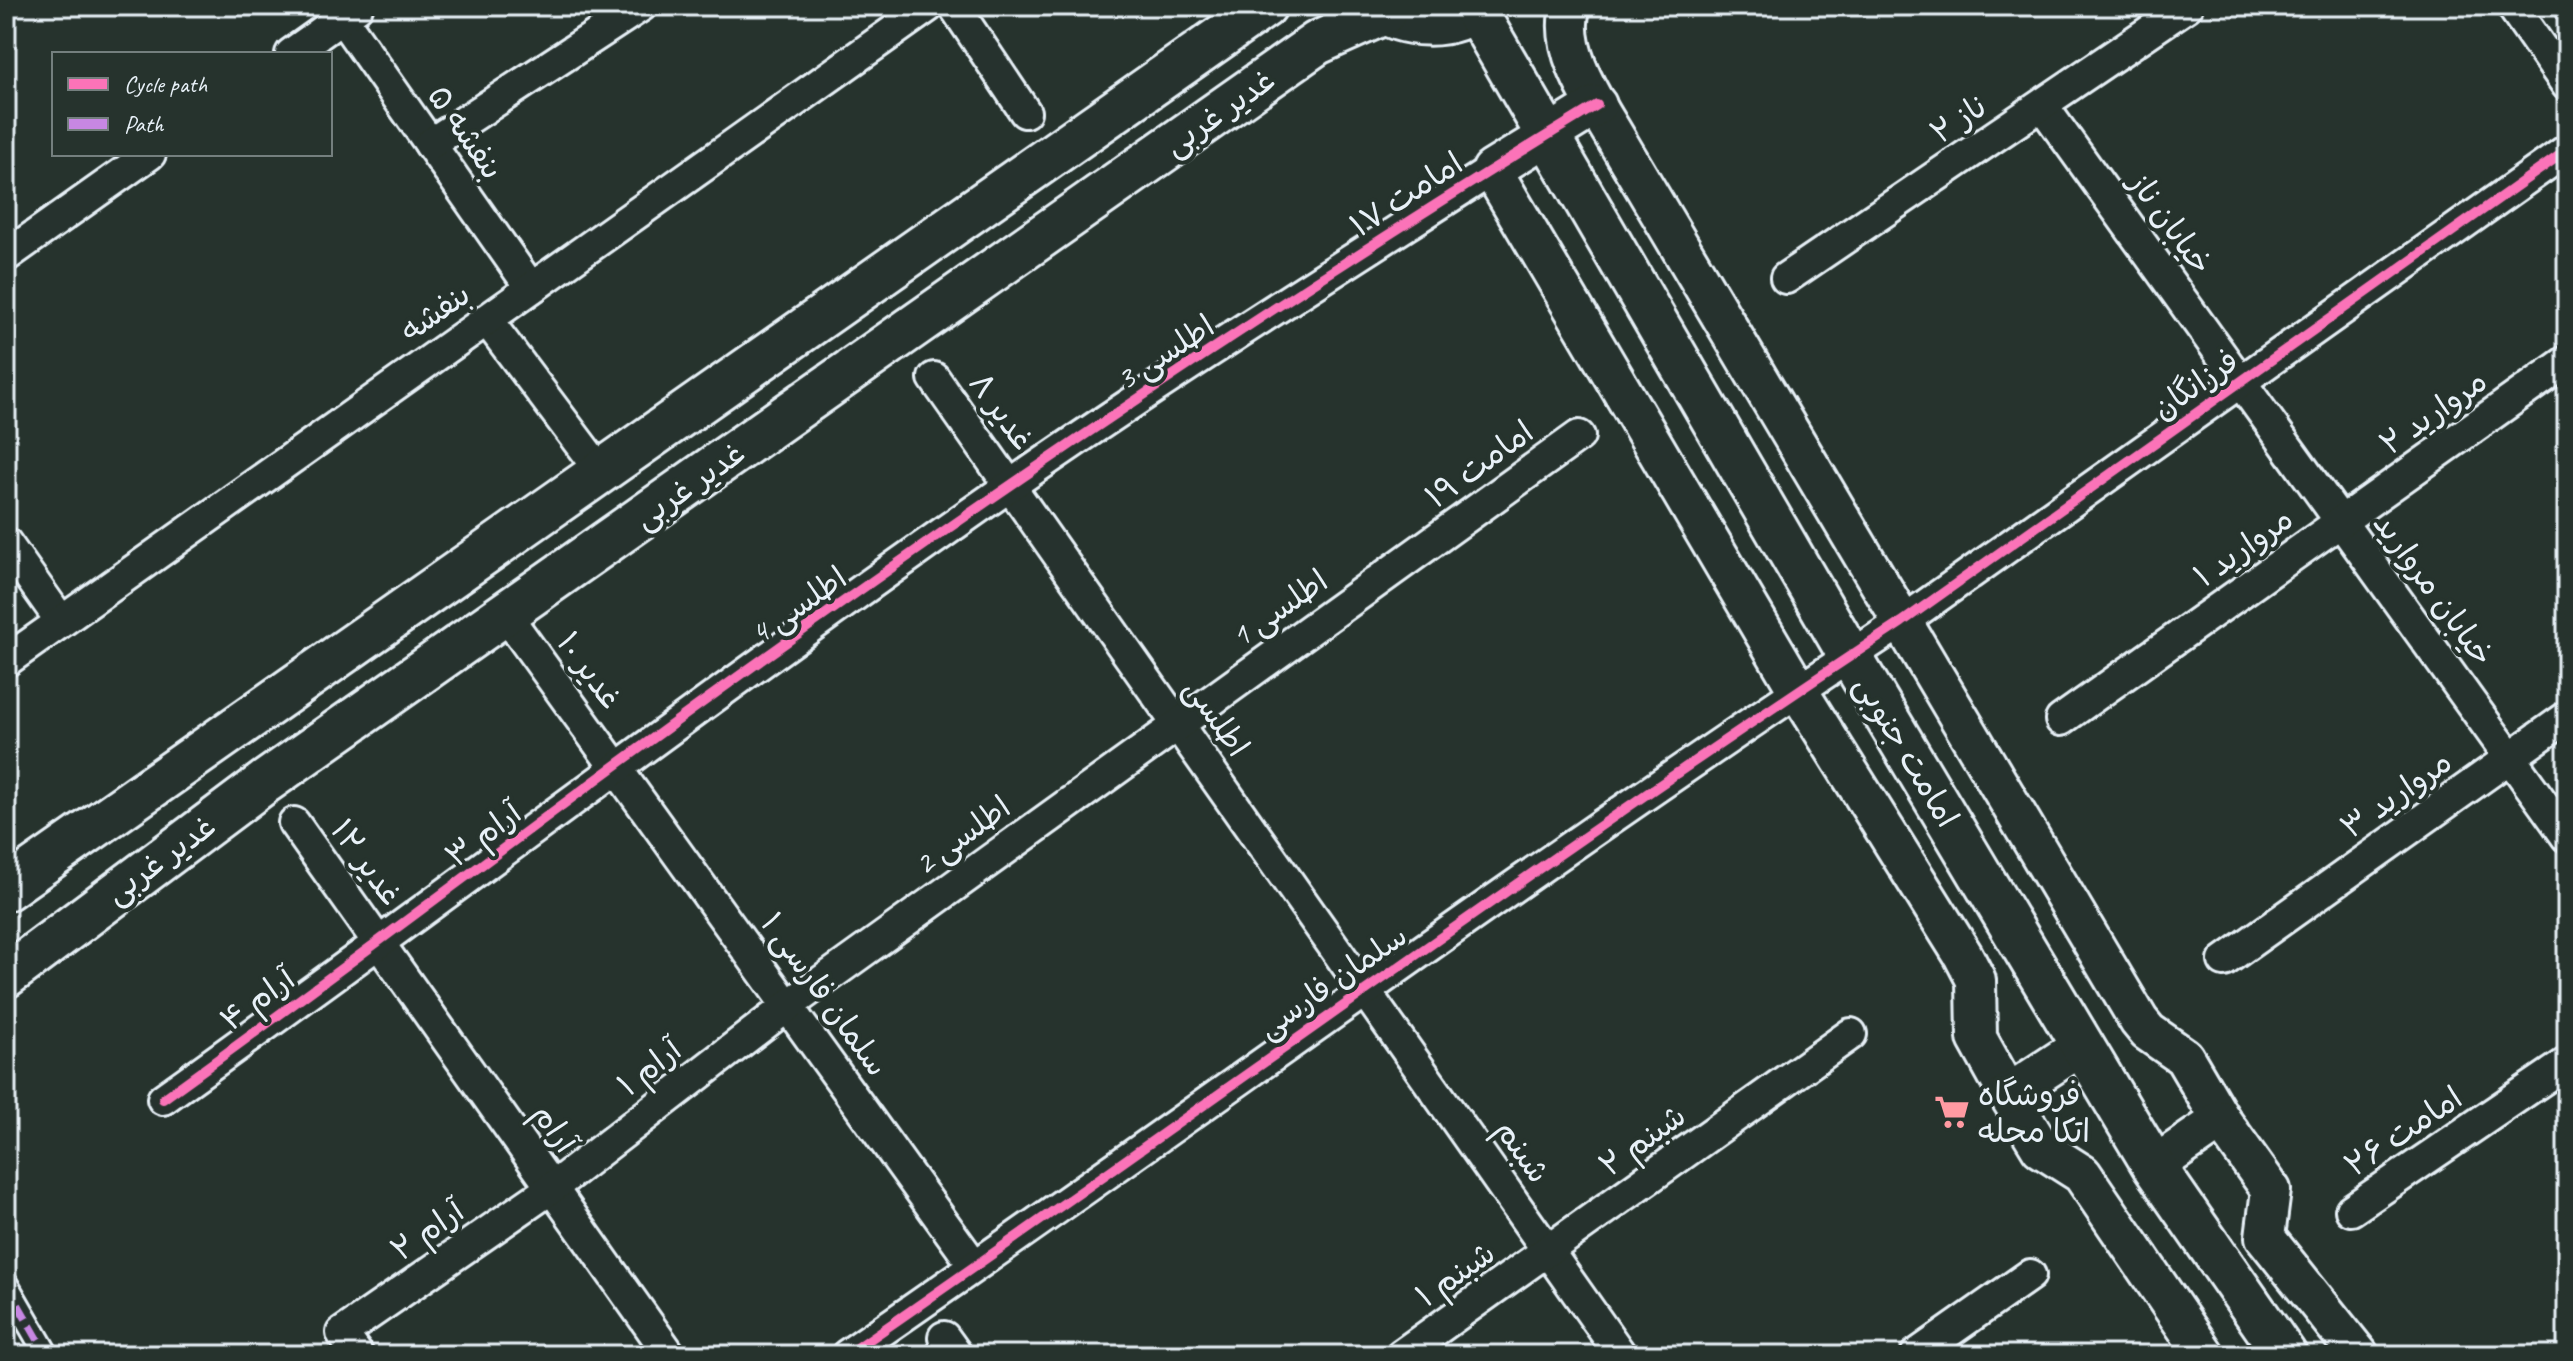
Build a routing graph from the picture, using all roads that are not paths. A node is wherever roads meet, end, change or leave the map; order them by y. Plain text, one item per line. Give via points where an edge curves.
1 (641, 6) edge
2 (929, 6) edge
3 (954, 6) edge
4 (1265, 6) edge
5 (1571, 6) edge
6 (2187, 6) edge
7 (2512, 6) edge
8 (1478, 8) edge
9 (1379, 10) edge
10 (350, 12) edge
11 (294, 52) edge
12 (2567, 85) edge
13 (1597, 105) junction
14 (2042, 105) junction
15 (1025, 112) dead end
16 (1548, 135) junction
17 (430, 144) junction
18 (2567, 150) edge
19 (147, 156) edge
20 (1492, 170) junction
21 (6, 256) edge
22 (1348, 262) joint
23 (1786, 278) dead end
24 (531, 288) junction
25 (487, 320) junction
26 (2567, 361) edge
27 (934, 378) dead end
28 (2243, 383) junction
29 (1579, 436) dead end
30 (601, 472) junction
31 (1010, 485) junction
32 (2340, 522) junction
33 (6, 543) edge
34 (1421, 551) joint
35 (506, 615) junction
36 (61, 621) junction
37 (1902, 622) junction
38 (1850, 656) junction
39 (6, 661) edge
40 (1797, 689) junction
41 (2567, 717) edge
42 (2061, 720) dead end
43 (1178, 724) junction
44 (2510, 757) junction
45 (615, 766) junction
46 (294, 823) dead end
47 (2567, 837) edge
48 (6, 889) edge
49 (382, 943) junction
50 (24, 946) edge
51 (2224, 961) dead end
52 (6, 976) edge
53 (1366, 989) junction
54 (789, 1005) junction
55 (1851, 1034) dead end
56 (2083, 1045) junction
57 (2567, 1063) edge
58 (2008, 1094) junction
59 (163, 1099) dead end
60 (2221, 1120) junction
61 (2154, 1166) junction
62 (553, 1187) junction
63 (2351, 1210) dead end
64 (1549, 1252) junction
65 (973, 1264) junction
66 (2030, 1275) dead end
67 (6, 1284) edge
68 (350, 1344) edge
69 (47, 1355) edge
70 (670, 1355) edge
71 (847, 1355) edge
72 (1401, 1355) edge
73 (1621, 1355) edge
74 (1916, 1355) edge
75 (2205, 1355) edge
76 (2285, 1355) edge
77 (2359, 1355) edge

1 - 17 street
2 - 24 street, بنفشه
3 - 15 street
4 - 30 main road, غدیر غربی
5 - 13 street via 1567,17 1573,54
6 - 14 street, ناز ۲
7 - 12 street
8 - 9 main road via 1430,24 1406,22
8 - 16 main road, امامت جنوبی
9 - 35 main road, غدیر غربی via 1317,43
10 - 11 street
10 - 17 street, بنفشه ۵
13 - 16 street
13 - 37 street
14 - 23 street, ناز ۲
14 - 28 street, خیابان ناز
16 - 20 street
16 - 38 main road, امامت جنوبی
17 - 24 street, بنفشه ۵
18 - 28 street, فرزانگان
19 - 21 street
20 - 22 street, امامت ۱۷
20 - 40 street
22 - 31 street, اطلسی 3
24 - 25 street, بنفشه
25 - 30 street
25 - 36 street, بنفشه
26 - 32 street, مروارید ۲
27 - 31 street, غدیر ۸
28 - 32 street, خیابان مروارید
28 - 37 street, فرزانگان
29 - 34 street, امامت ۱۹
30 - 48 main road, غدیر غربی
31 - 43 street, اطلسی
31 - 45 street, اطلسی 4
32 - 42 street, مروارید ۱
32 - 44 street, خیابان مروارید
33 - 36 street
34 - 43 street, اطلسی 1
35 - 45 street, غدیر ۱۰
35 - 50 main road, غدیر غربی
36 - 39 street, بنفشه
37 - 38 street, فرزانگان
37 - 60 street via 2139,1021 2184,1057
38 - 40 street, سلمان فارسی
38 - 56 main road, امامت جنوبی
40 - 53 street, سلمان فارسی
40 - 58 street via 1976,980 1977,1038
41 - 44 street, مروارید ۳
43 - 53 street, اطلسی
43 - 54 street, اطلسی 2
44 - 47 street, خیابان مروارید
44 - 51 street, مروارید ۳
45 - 49 street, آرام ۳
45 - 54 street, سلمان فارسی ۱
46 - 49 street, غدیر ۱۲
49 - 59 street, آرام ۴
49 - 62 street, آرام
50 - 52 main road, غدیر غربی
53 - 64 street, شبنم
53 - 65 street, سلمان فارسی
54 - 62 street, آرام ۱
54 - 65 street, سلمان فارسی ۱
55 - 64 street, شبنم ۲
56 - 58 street
56 - 61 main road, امامت جنوبی
57 - 63 street, امامت ۲۶
58 - 75 street via 2041,1148 2082,1174
60 - 61 street
60 - 77 street via 2271,1190 2265,1237
61 - 76 main road, امامت جنوبی
62 - 68 street, آرام ۲
62 - 70 street, آرام
64 - 72 street, شبنم ۱
64 - 73 street, شبنم
65 - 71 street, سلمان فارسی
66 - 74 street
67 - 69 street

